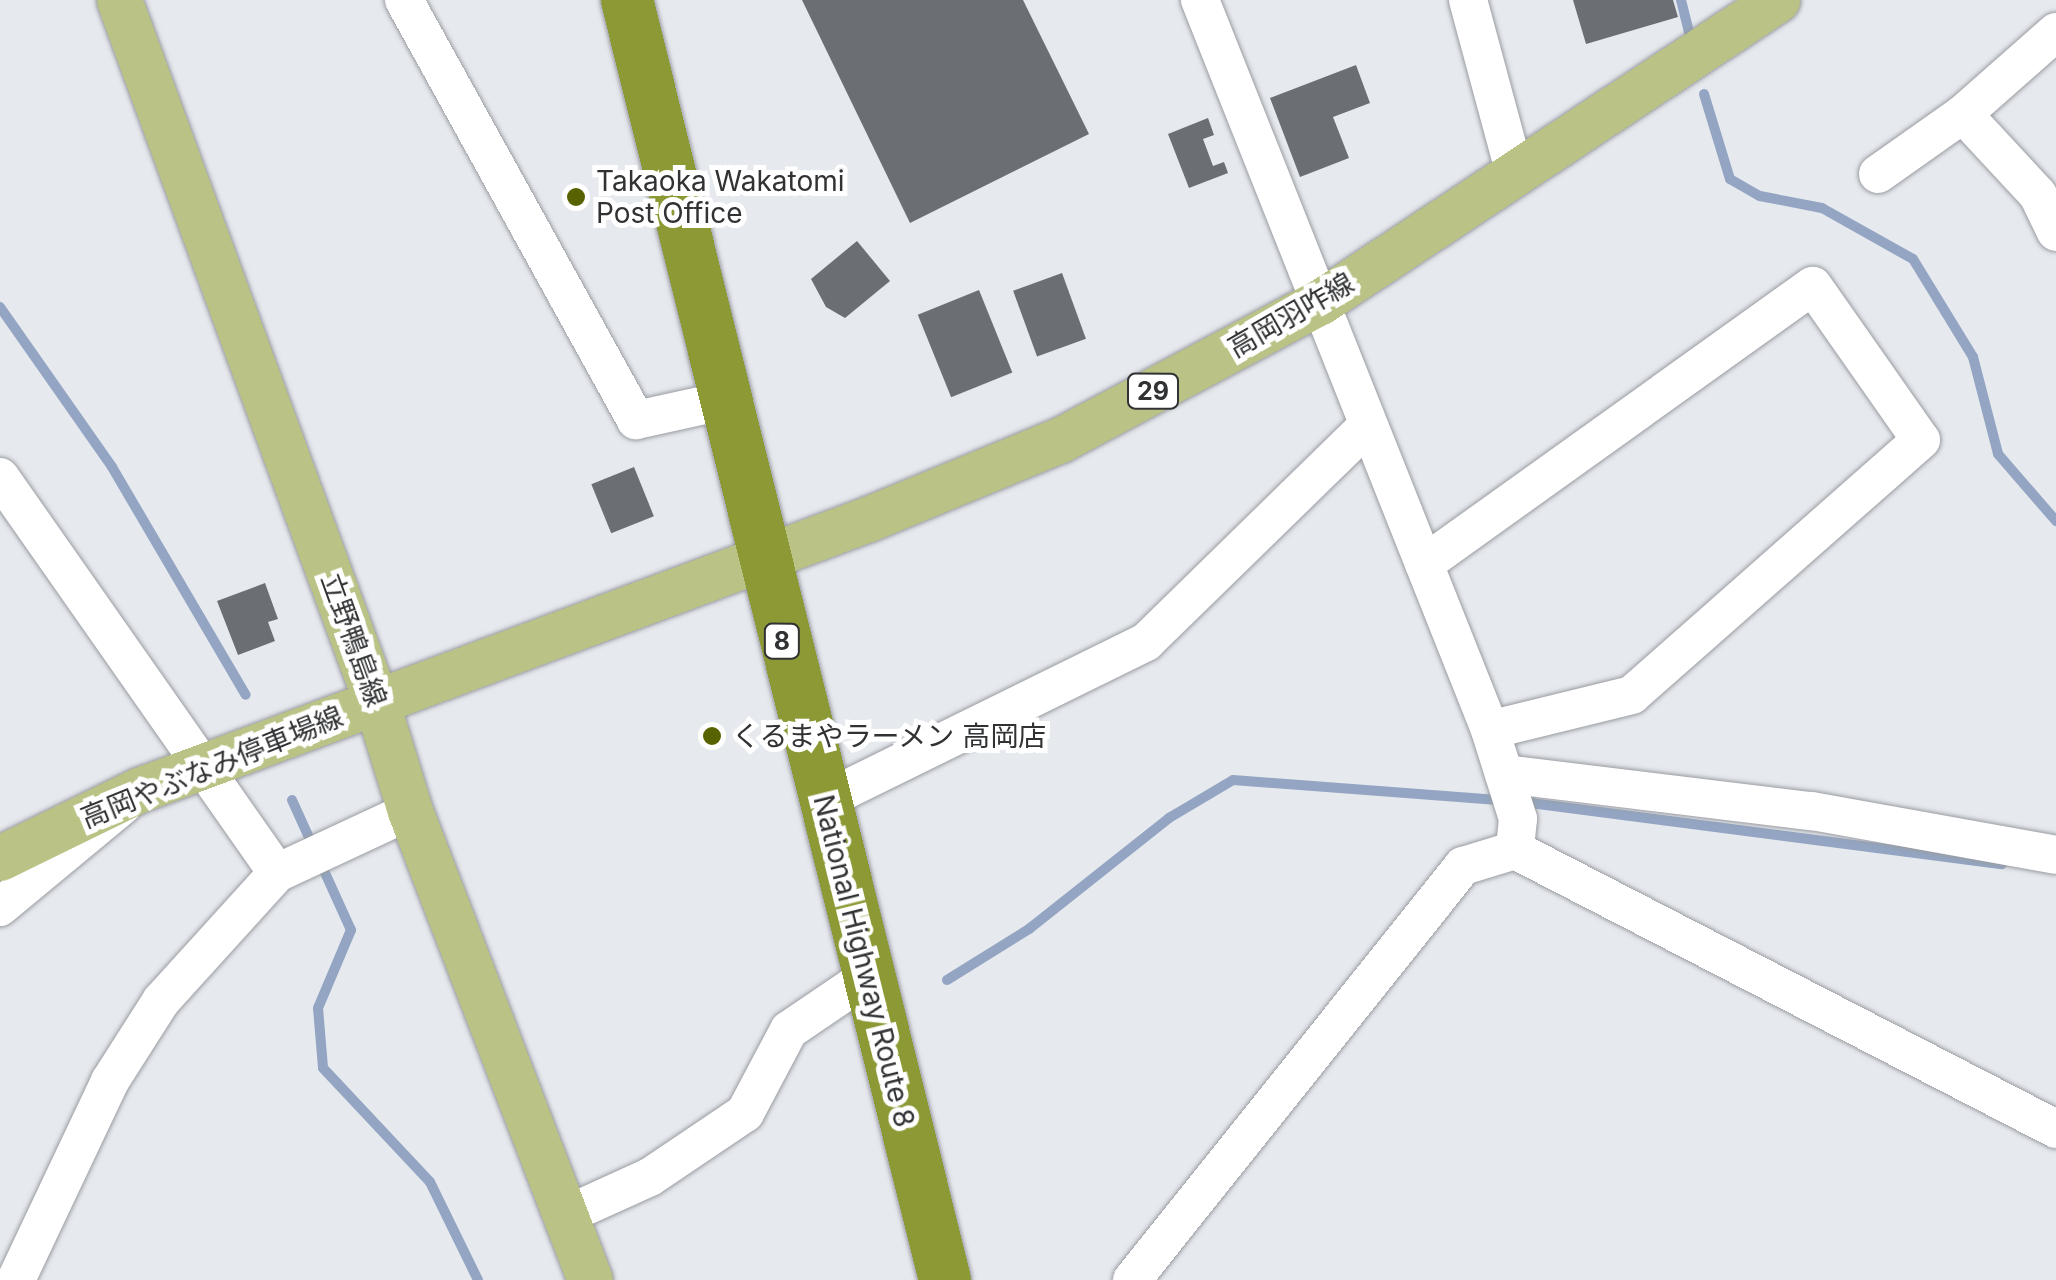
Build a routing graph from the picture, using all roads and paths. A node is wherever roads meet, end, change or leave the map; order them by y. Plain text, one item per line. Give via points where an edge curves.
1 (404, 0) edge
2 (627, 0) edge
3 (1200, 0) edge
4 (1468, 0) edge
5 (1777, 0) edge
6 (122, 1) edge
7 (2056, 32) edge
8 (1964, 114) junction
9 (1514, 174) junction
10 (1878, 174) dead end
11 (2056, 232) edge
12 (1320, 302) junction
13 (727, 400) junction
14 (1368, 425) junction
15 (0, 477) edge
16 (765, 557) junction
17 (1424, 564) junction
18 (376, 701) junction
19 (1490, 730) junction
20 (202, 769) junction
21 (1504, 774) junction
22 (139, 790) junction
23 (823, 801) junction
24 (410, 811) junction
25 (1515, 850) junction
26 (2056, 855) edge
27 (0, 858) edge
28 (277, 874) junction
29 (0, 906) edge
30 (868, 977) junction
31 (2056, 1129) edge
32 (564, 1216) junction
33 (16, 1280) edge
34 (590, 1280) edge
35 (945, 1280) edge
36 (1132, 1280) edge

1 - 13 street via 636,420
2 - 13 highway, National Highway Route 8 / 8
3 - 12 street
4 - 9 street
5 - 9 main road, 高岡羽咋線 / 29
6 - 18 main road, 立野鴨島線
7 - 8 street
8 - 10 street
8 - 11 street via 2038,195
9 - 12 main road, 高岡羽咋線 / 29
12 - 14 street
12 - 16 main road, 高岡羽咋線 / 29 via 1060,440
13 - 16 highway, National Highway Route 8 / 8
14 - 17 street
14 - 23 street via 1146,642
15 - 20 street
16 - 18 main road, 高岡やぶなみ停車場線
16 - 23 highway, National Highway Route 8 / 8
17 - 19 street
17 - 19 street via 1813,286 1922,440 1632,695
18 - 20 main road, 高岡やぶなみ停車場線
18 - 24 main road, 立野鴨島線
19 - 21 street
20 - 22 main road, 高岡やぶなみ停車場線
20 - 28 street
21 - 25 street via 1518,819
21 - 26 street via 1812,811
22 - 27 main road, 高岡やぶなみ停車場線
22 - 29 street
23 - 30 highway, National Highway Route 8 / 8
24 - 28 street
24 - 32 main road, 立野鴨島線
25 - 31 street
25 - 36 street via 1463,866
28 - 33 street via 162,1001 110,1081
30 - 32 street via 789,1030 745,1113 650,1177
30 - 35 highway, National Highway Route 8 / 8
32 - 34 main road, 立野鴨島線

